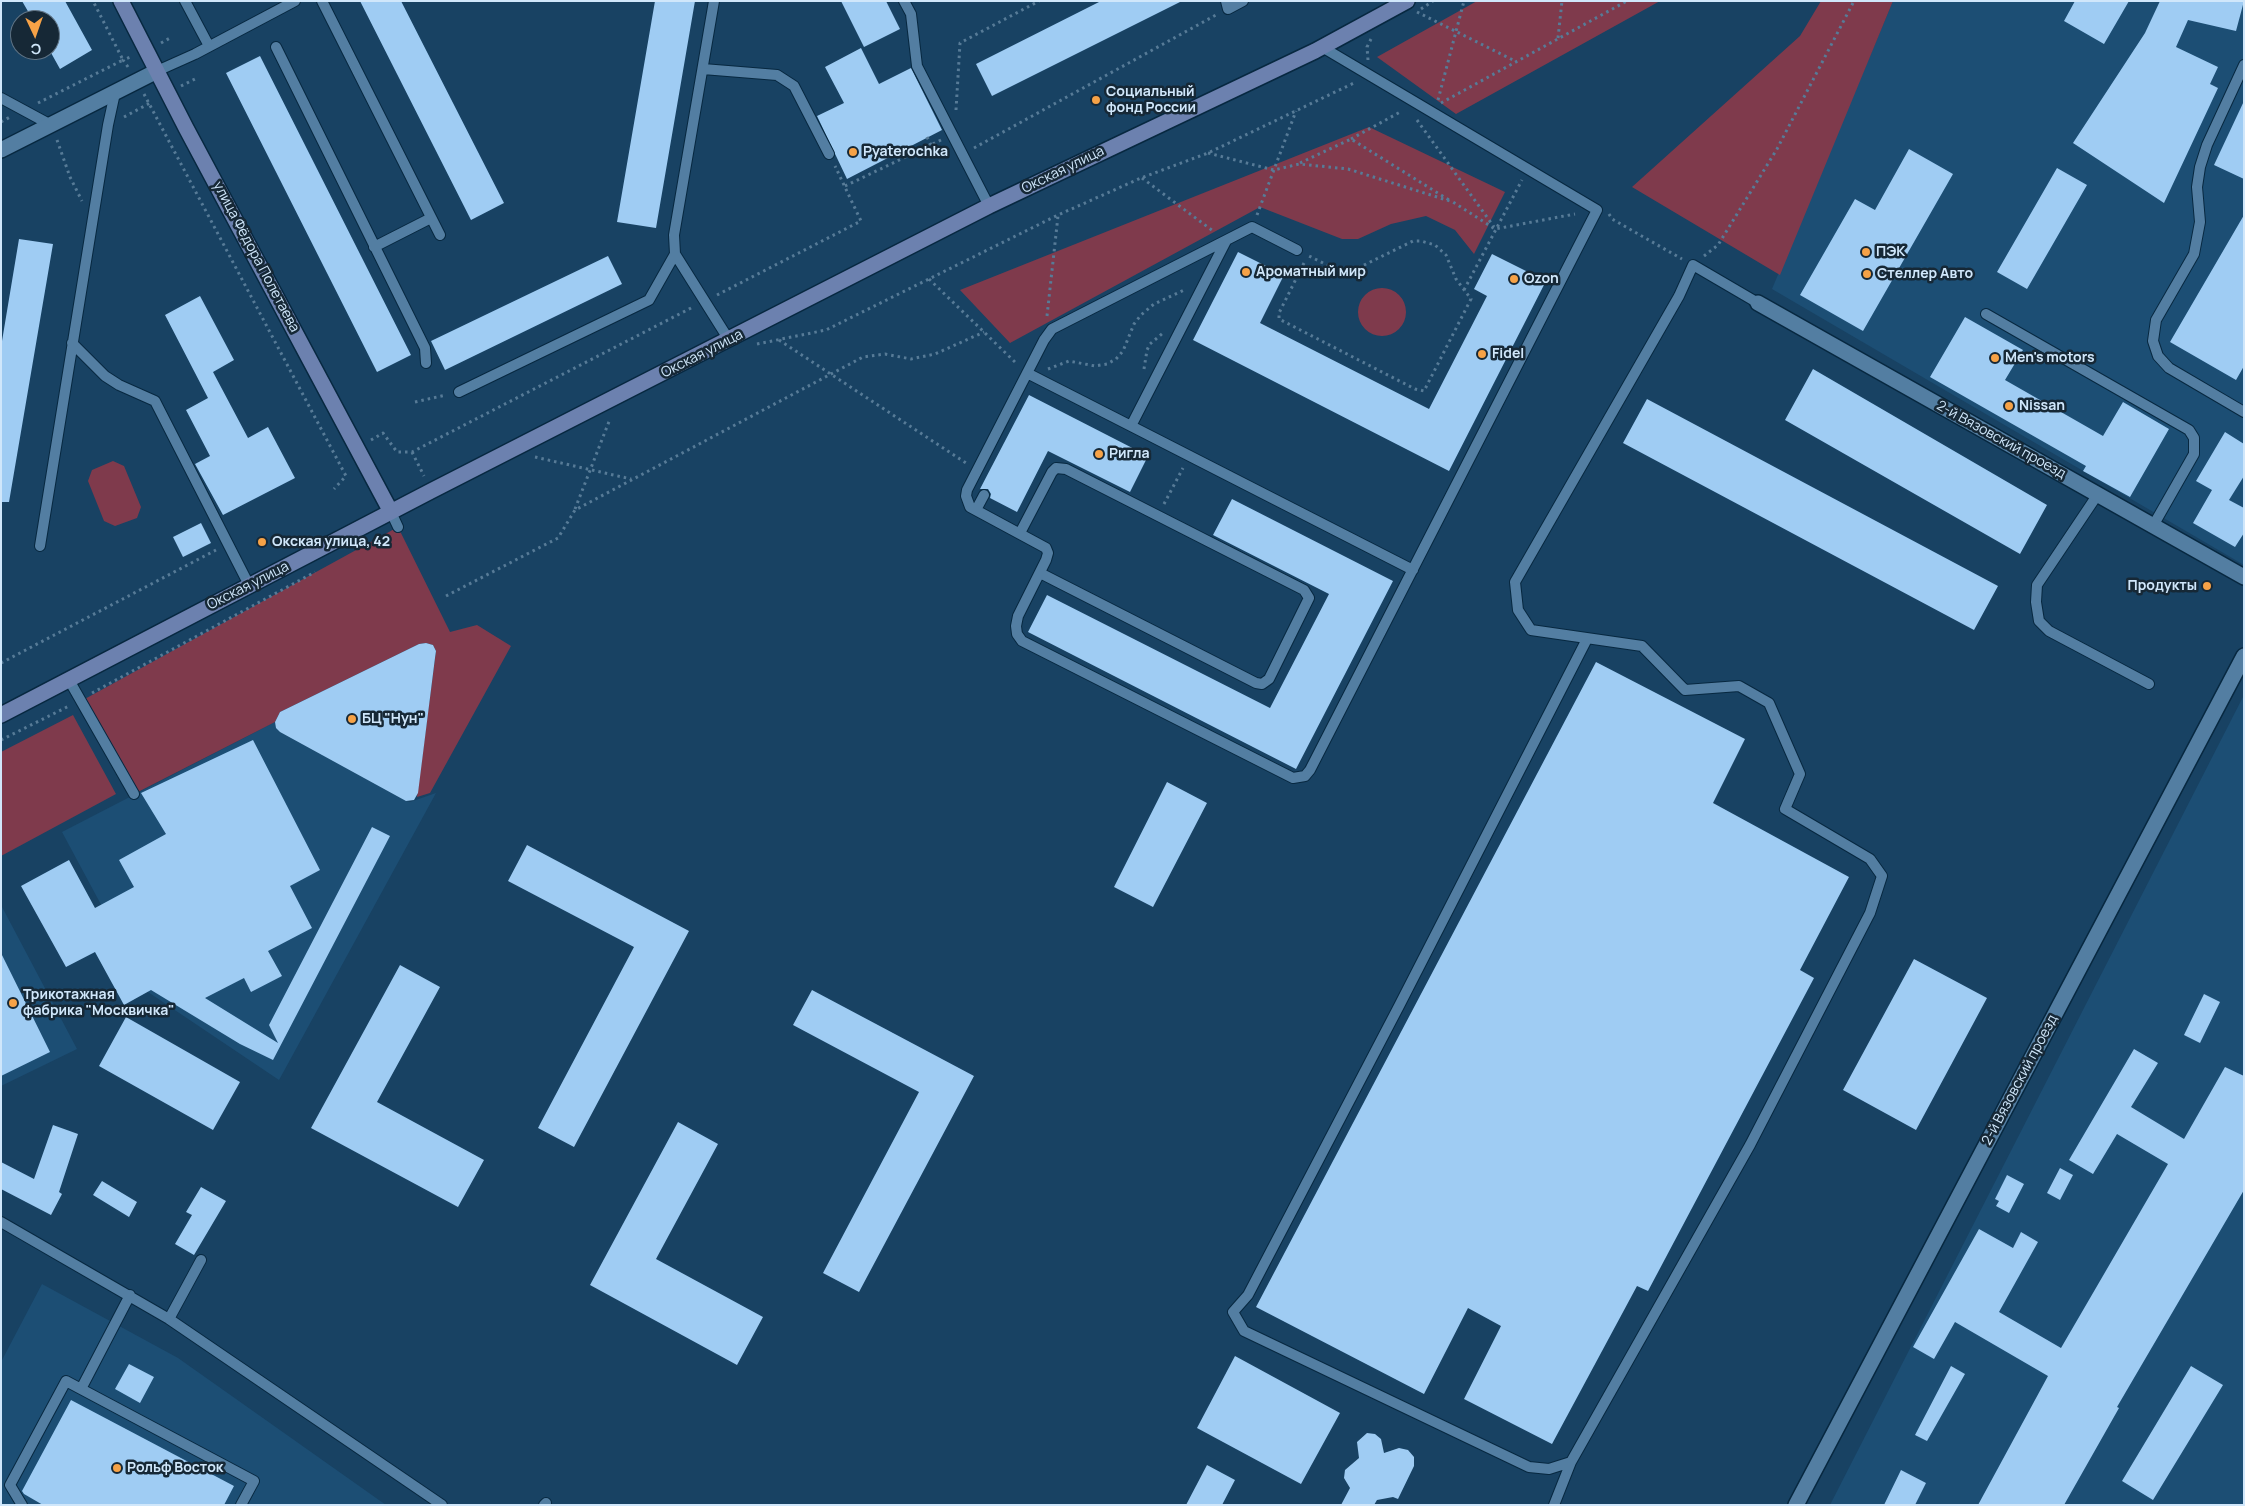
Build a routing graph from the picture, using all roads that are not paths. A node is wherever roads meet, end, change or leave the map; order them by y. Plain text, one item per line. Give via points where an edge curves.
1 (121, 1) edge
2 (185, 1) edge
3 (295, 1) edge
4 (322, 1) edge
5 (714, 1) edge
6 (904, 1) edge
7 (1243, 1) edge
8 (1227, 5) edge
9 (1411, 6) edge
10 (209, 46) junction
11 (276, 47) dead end
12 (1322, 47) junction
13 (2244, 64) edge
14 (703, 69) junction
15 (157, 71) junction
16 (114, 93) junction
17 (1, 98) edge
18 (51, 125) junction
19 (1, 150) edge
20 (829, 154) road end
21 (989, 206) junction
22 (431, 218) junction
23 (440, 235) dead end
24 (1226, 240) junction
25 (374, 247) junction
26 (1297, 250) road end
27 (675, 254) junction
28 (1758, 303) joint
29 (1986, 314) dead end
30 (729, 340) junction
31 (72, 344) junction
32 (426, 363) dead end
33 (1030, 375) junction
34 (459, 392) road end
35 (2244, 412) edge
36 (1131, 426) junction
37 (2098, 494) junction
38 (984, 495) dead end
39 (976, 510) junction
40 (391, 512) junction
41 (2153, 526) junction
42 (398, 527) dead end
43 (1020, 533) junction
44 (40, 546) dead end
45 (1412, 570) junction
46 (1040, 573) junction
47 (2244, 577) edge
48 (249, 586) junction
49 (1587, 639) junction
50 (2244, 656) edge
51 (69, 680) junction
52 (2149, 684) dead end
53 (1, 715) edge
54 (134, 794) dead end
55 (1, 1222) edge
56 (201, 1260) dead end
57 (130, 1295) junction
58 (169, 1319) junction
59 (80, 1389) junction
60 (1570, 1462) junction
61 (22, 1505) edge
62 (241, 1505) edge
63 (442, 1505) edge
64 (1554, 1505) edge
65 (1796, 1505) edge

1 - 15 main road, улица Фёдора Полетаева
2 - 10 lane
3 - 10 lane
4 - 22 lane
5 - 14 lane
6 - 21 lane via 911,14 917,66
7 - 8 lane
9 - 12 main road, Окская улица
10 - 15 lane
11 - 25 lane
12 - 21 main road, Окская улица
12 - 45 lane via 1601,208
13 - 35 lane via 2206,145 2200,167 2200,222 2194,254 2156,320 2153,341 2158,356 2169,368
14 - 20 lane via 777,75 794,86
14 - 27 lane via 674,235
15 - 16 street
15 - 40 main road, улица Фёдора Полетаева
16 - 18 street
16 - 31 lane
17 - 18 lane
18 - 19 street
21 - 30 main road, Окская улица
22 - 23 lane
22 - 25 lane
24 - 26 lane via 1252,227
24 - 33 lane via 1058,325 1044,340
24 - 36 lane
25 - 32 lane via 424,348
27 - 30 lane
27 - 34 lane via 650,300
28 - 37 street, 2-й Вязовский проезд
28 - 49 lane via 1693,265 1679,296 1515,582 1518,610 1531,630
29 - 41 lane via 2189,430 2194,438 2194,454
30 - 40 main road, Окская улица
31 - 44 lane
31 - 48 lane via 105,376 155,401
33 - 36 lane
33 - 39 lane via 966,496 970,507
36 - 45 lane
37 - 41 street, 2-й Вязовский проезд
37 - 52 lane via 2037,585 2039,621 2048,631
38 - 39 lane
39 - 43 lane
40 - 42 lane
40 - 48 main road, Окская улица
41 - 47 street, 2-й Вязовский проезд
43 - 46 lane via 1046,548 1048,553
43 - 46 lane via 1052,472 1056,468 1066,469 1304,590 1310,598 1270,679 1262,684
45 - 46 lane via 1310,770 1305,776 1293,778 1022,642 1016,626 1018,616
48 - 51 main road, Окская улица
49 - 60 lane via 1642,646 1685,690 1739,686 1769,703 1800,774 1785,808 1870,859 1882,876 1870,913 1750,1145
49 - 60 lane via 1248,1295 1233,1312 1244,1331 1529,1466 1549,1469
50 - 65 street, 2-й Вязовский проезд
51 - 53 main road, Окская улица
51 - 54 lane
55 - 57 lane
56 - 58 lane
57 - 58 lane
57 - 59 lane
58 - 63 lane
59 - 61 lane via 66,1381 10,1485
59 - 62 lane via 254,1481
60 - 64 lane

